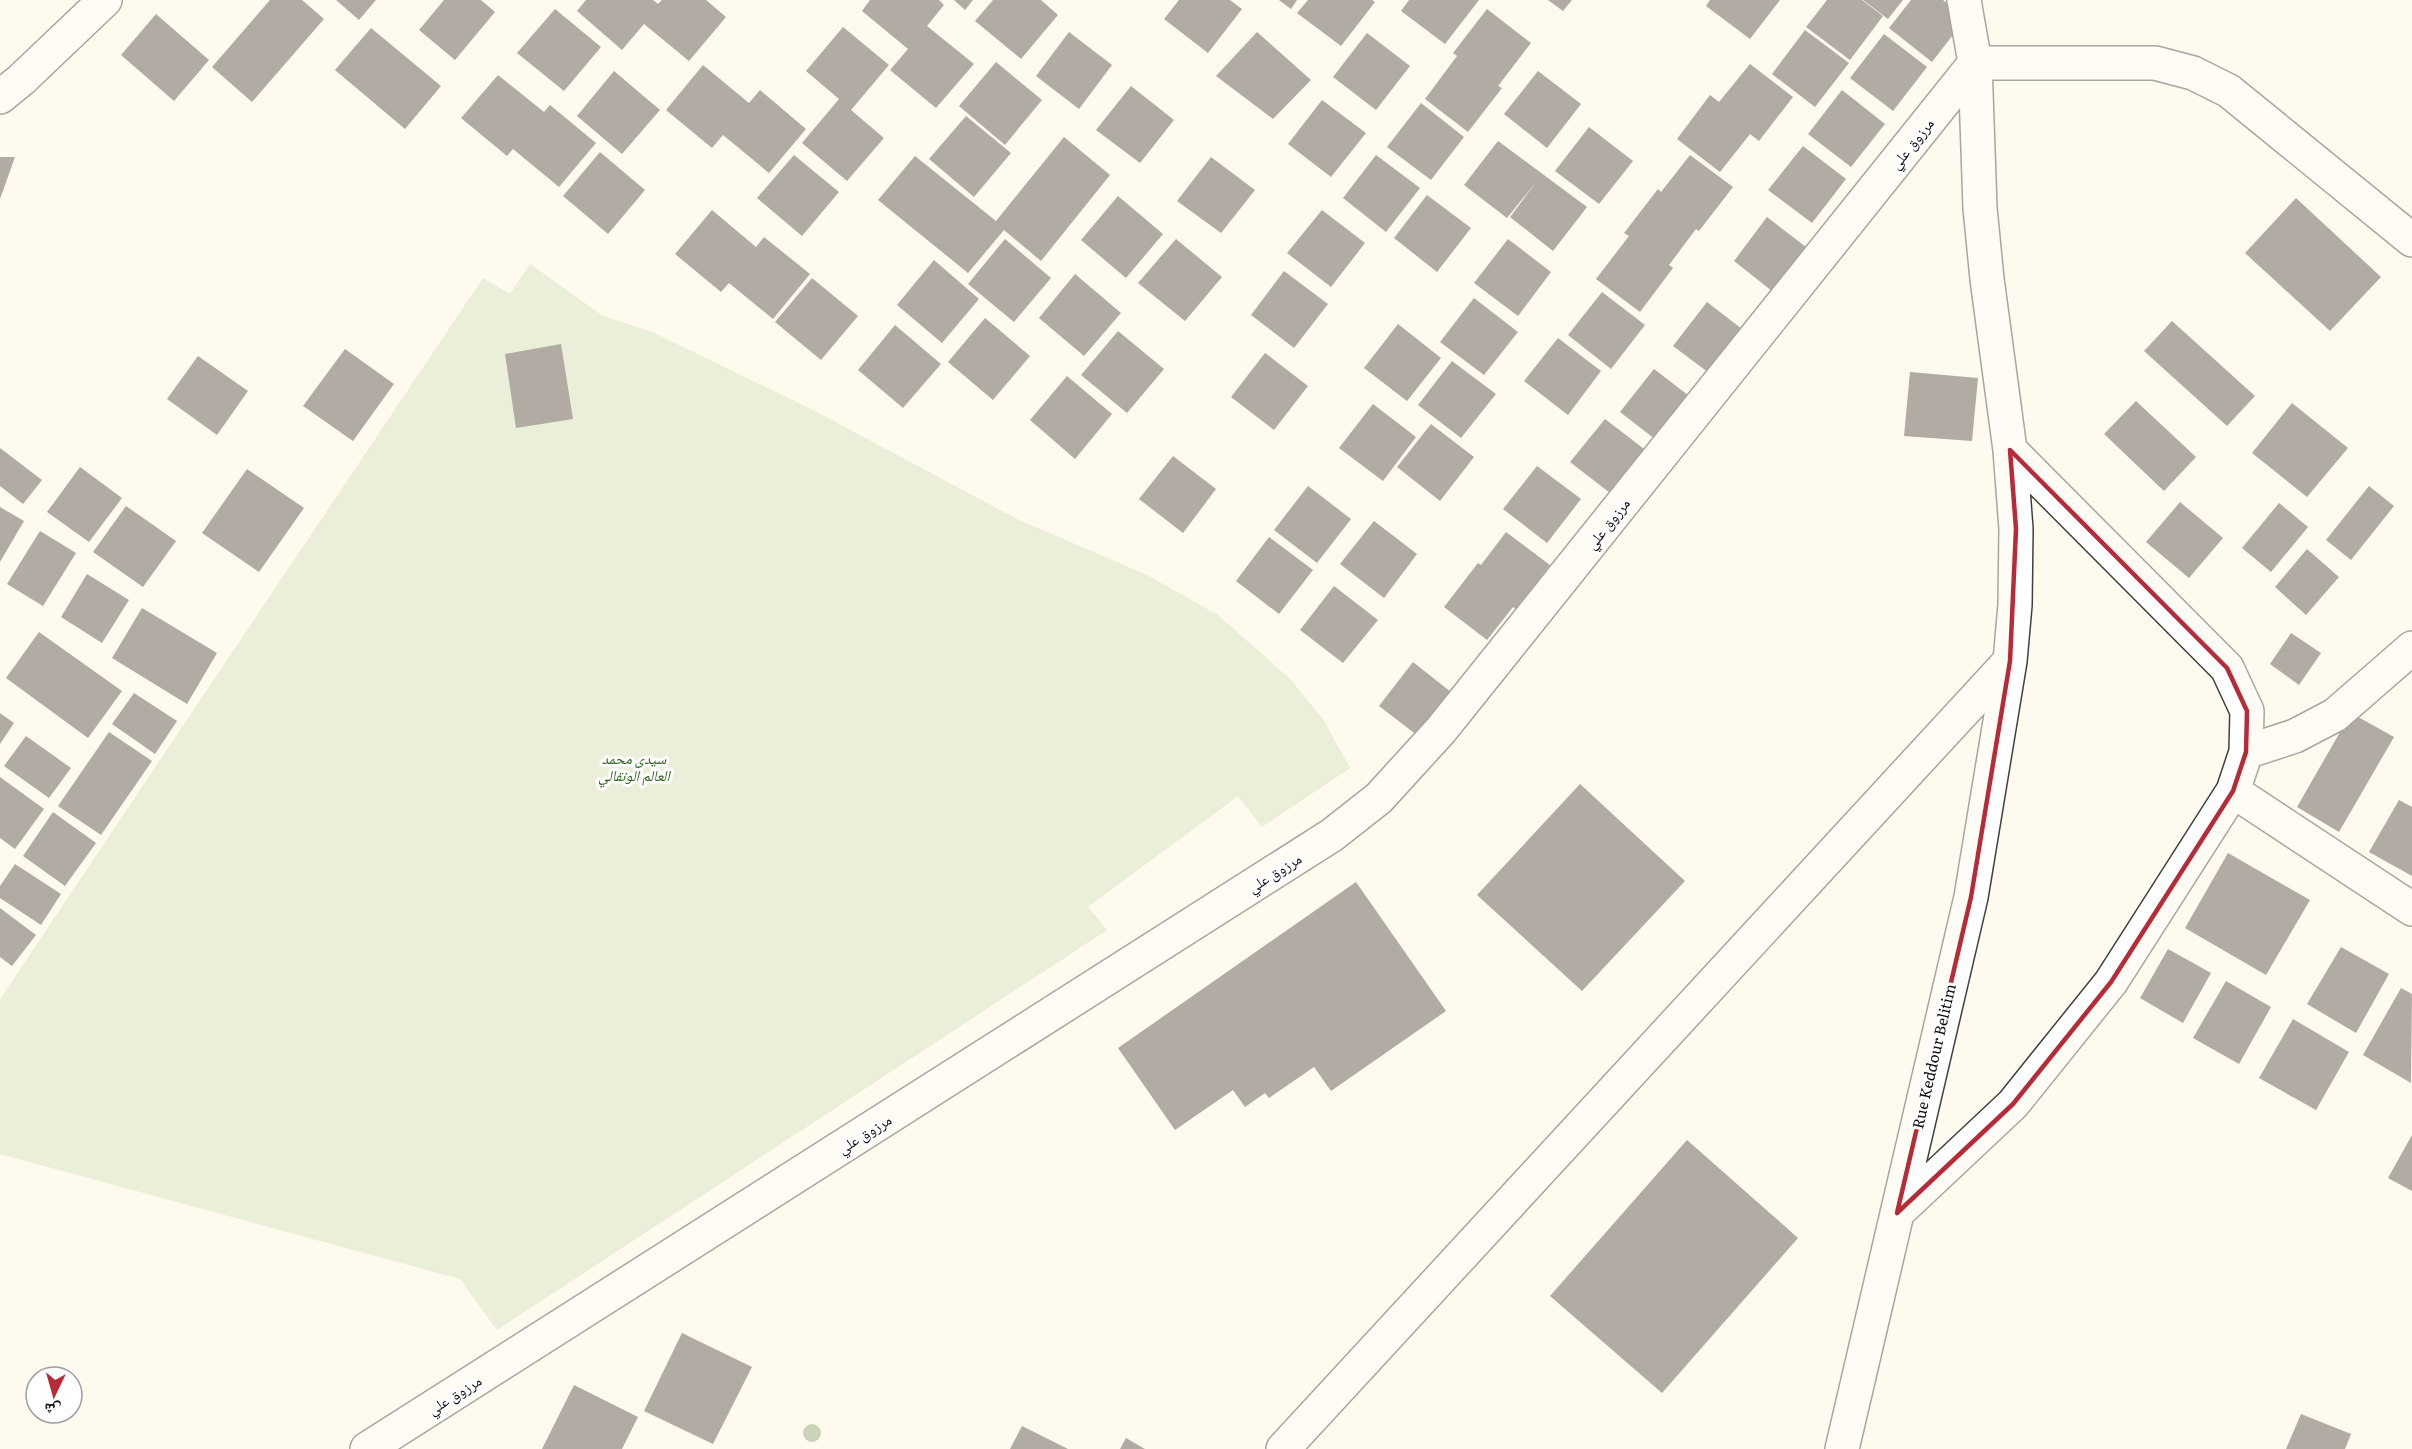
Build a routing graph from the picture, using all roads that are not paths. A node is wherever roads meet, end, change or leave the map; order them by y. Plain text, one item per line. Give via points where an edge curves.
1 (105, 0) edge
2 (1964, 0) edge
3 (1975, 63) junction
4 (0, 97) edge
5 (2412, 240) edge
6 (2010, 450) junction
7 (2412, 648) edge
8 (2010, 661) junction
9 (2246, 752) junction
10 (2233, 791) junction
11 (2412, 909) edge
12 (1897, 1213) junction
13 (367, 1449) edge
14 (1283, 1449) edge
15 (1842, 1449) edge

1 - 4 street
2 - 3 street, Rue Keddour Belitim
3 - 5 street via 2155,63 2193,73 2229,92
3 - 6 street, Rue Keddour Belitim via 1980,208
3 - 13 street, مرزوق علي via 1441,730 1379,798 1332,835
6 - 8 street, Rue Keddour Belitim via 2016,529
6 - 9 street via 2227,668 2247,711
7 - 9 street via 2335,715 2295,736
8 - 12 street, Rue Keddour Belitim via 1971,897
8 - 14 street
9 - 10 street
10 - 11 street
10 - 12 street via 2111,982 2013,1104
12 - 15 street, Rue Keddour Belitim

